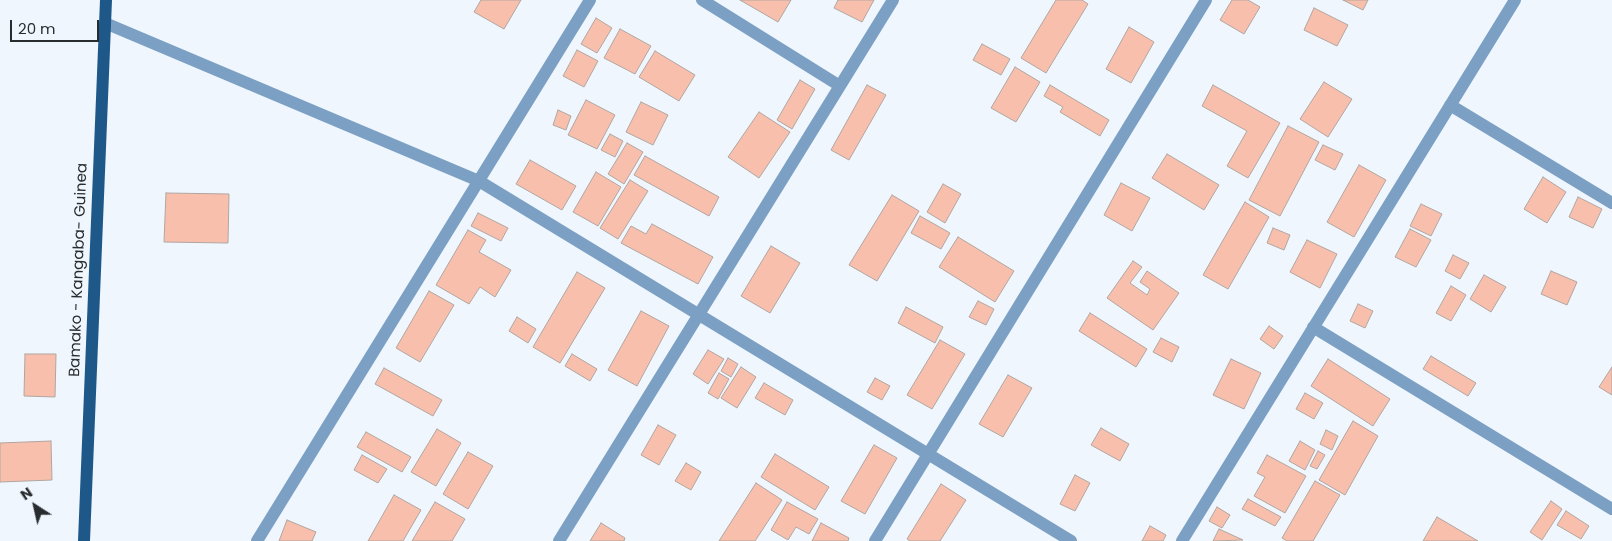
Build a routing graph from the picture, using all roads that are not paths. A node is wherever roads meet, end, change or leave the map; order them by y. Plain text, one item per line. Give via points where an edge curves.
1 (106, 0) edge
2 (590, 0) edge
3 (702, 0) edge
4 (893, 0) edge
5 (1206, 0) edge
6 (1515, 0) edge
7 (105, 23) junction
8 (840, 86) junction
9 (1450, 105) junction
10 (479, 181) junction
11 (1612, 203) edge
12 (699, 314) junction
13 (1314, 328) junction
14 (928, 454) junction
15 (1612, 509) edge
16 (84, 541) edge
17 (257, 541) edge
18 (559, 541) edge
19 (875, 541) edge
20 (1071, 541) edge
21 (1182, 541) edge

1 - 7 main road, Bamako - Kangaba- Guinea
2 - 10 street
3 - 8 street
4 - 8 street
5 - 14 street
6 - 9 street
7 - 10 street
7 - 16 main road, Bamako - Kangaba- Guinea
8 - 12 street
9 - 11 street
9 - 13 street
10 - 12 street
10 - 17 street
12 - 14 street
12 - 18 street
13 - 15 street
13 - 21 street
14 - 19 street
14 - 20 street

